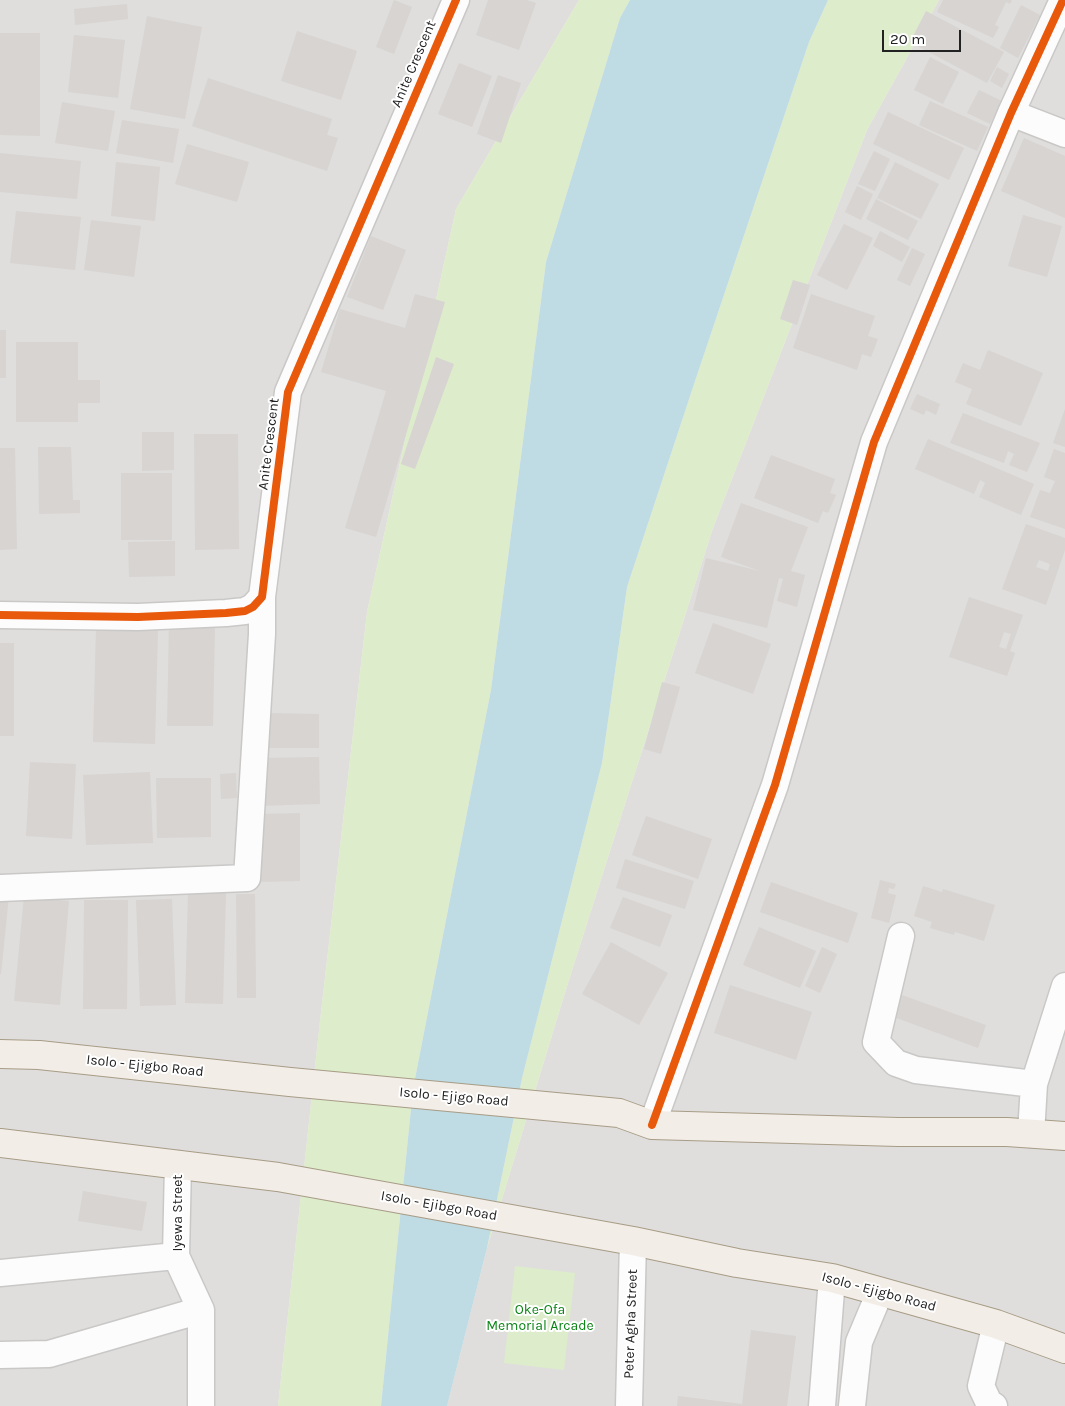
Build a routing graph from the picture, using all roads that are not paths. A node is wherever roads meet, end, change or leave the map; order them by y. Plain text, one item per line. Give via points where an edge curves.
1 (456, 0) edge
2 (1063, 0) edge
3 (1011, 113) junction
4 (1065, 134) edge
5 (262, 598) junction
6 (0, 614) edge
7 (0, 888) edge
8 (901, 936) dead end
9 (1065, 986) edge
10 (0, 1054) edge
11 (290, 1082) joint
12 (1034, 1084) junction
13 (652, 1125) junction
14 (1031, 1134) junction
15 (1065, 1136) edge
16 (0, 1143) edge
17 (178, 1164) junction
18 (600, 1235) joint
19 (633, 1241) junction
20 (176, 1256) junction
21 (0, 1273) edge
22 (832, 1278) junction
23 (880, 1292) junction
24 (201, 1310) junction
25 (996, 1324) junction
26 (1065, 1349) edge
27 (0, 1355) edge
28 (201, 1406) edge
29 (629, 1406) edge
30 (822, 1406) edge
31 (852, 1406) edge
32 (994, 1406) edge

1 - 5 street, Anite Crescent via 288,392
2 - 3 street
3 - 4 street
3 - 13 street via 874,442 775,785
5 - 6 street via 245,611 226,613 138,617
5 - 7 street, Anite Crescent via 247,878
8 - 12 street via 876,1042 896,1064 916,1070
9 - 12 street
10 - 11 main road, Isolo - Ejigbo Road via 39,1055
11 - 13 main road, Isolo - Ejigo Road via 619,1113
12 - 14 street
13 - 14 main road
14 - 15 main road
16 - 17 main road
17 - 18 main road, Isolo - Ejibgo Road via 278,1177
17 - 20 street, Iyewa Street
18 - 19 main road, Isolo - Ejigbo Road
19 - 22 main road, Isolo - Ejigbo Road via 737,1263
19 - 29 street, Peter Agha Street
20 - 21 street
20 - 24 street, Iyewa Street
22 - 23 main road, Isolo - Ejigbo Road
22 - 30 street
23 - 25 main road, Isolo - Ejigbo Road
23 - 31 street via 859,1342
24 - 27 street via 49,1354
24 - 28 street, Iyewa Street
25 - 26 main road, Isolo - Ejigbo Road
25 - 32 street via 981,1386 988,1403

